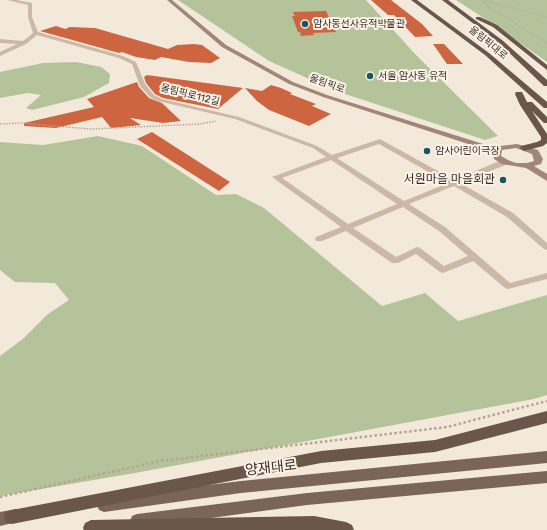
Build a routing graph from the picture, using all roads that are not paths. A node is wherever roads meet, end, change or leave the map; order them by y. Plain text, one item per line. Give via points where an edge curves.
1 (9, 0) edge
2 (169, 0) edge
3 (414, 0) edge
4 (445, 0) edge
5 (32, 2) edge
6 (461, 11) junction
7 (36, 33) junction
8 (0, 41) edge
9 (24, 43) junction
10 (0, 54) edge
11 (547, 68) edge
12 (512, 75) junction
13 (547, 84) edge
14 (519, 94) junction
15 (547, 106) edge
16 (547, 121) edge
17 (524, 148) junction
18 (497, 151) junction
19 (331, 158) junction
20 (505, 162) junction
21 (528, 166) junction
22 (547, 178) edge
23 (454, 183) junction
24 (404, 204) junction
25 (348, 228) junction
26 (319, 239) dead end
27 (547, 247) edge
28 (474, 257) junction
29 (547, 276) edge
30 (547, 417) edge
31 (547, 457) edge
32 (547, 477) edge
33 (6, 518) edge
34 (85, 529) edge
35 (346, 530) edge

1 - 5 street
2 - 18 main road, 올림픽로 via 224,46 291,83
3 - 12 highway, 올림픽대로
4 - 6 highway, 올림픽대로
5 - 7 street via 30,17
6 - 11 highway via 495,26
6 - 13 highway, 올림픽대로 via 500,41
7 - 9 street via 32,39
7 - 19 street, 올림픽로112길 via 134,63 142,85 152,96 160,100 237,118 315,147
8 - 9 street
9 - 10 street
12 - 14 highway
12 - 15 highway, 올림픽대로
14 - 16 highway
14 - 17 highway via 545,137 545,141 540,144
17 - 18 main road via 511,146
17 - 21 main road via 535,152 539,159 535,164
18 - 20 main road via 497,156
19 - 23 street via 380,140
19 - 24 street, 올림픽로112길
19 - 25 street via 276,177
20 - 21 main road via 516,166
20 - 23 street
21 - 22 main road
23 - 24 street
23 - 27 street via 510,215
24 - 25 street
24 - 28 street, 올림픽로112길 via 442,229
25 - 26 street
25 - 28 street via 395,261 417,250 443,270
28 - 29 street, 올림픽로112길 via 508,286
30 - 33 highway via 435,446 320,457
31 - 33 main road, 양재대로 via 241,488
32 - 34 main road via 307,499
34 - 35 highway via 314,524

